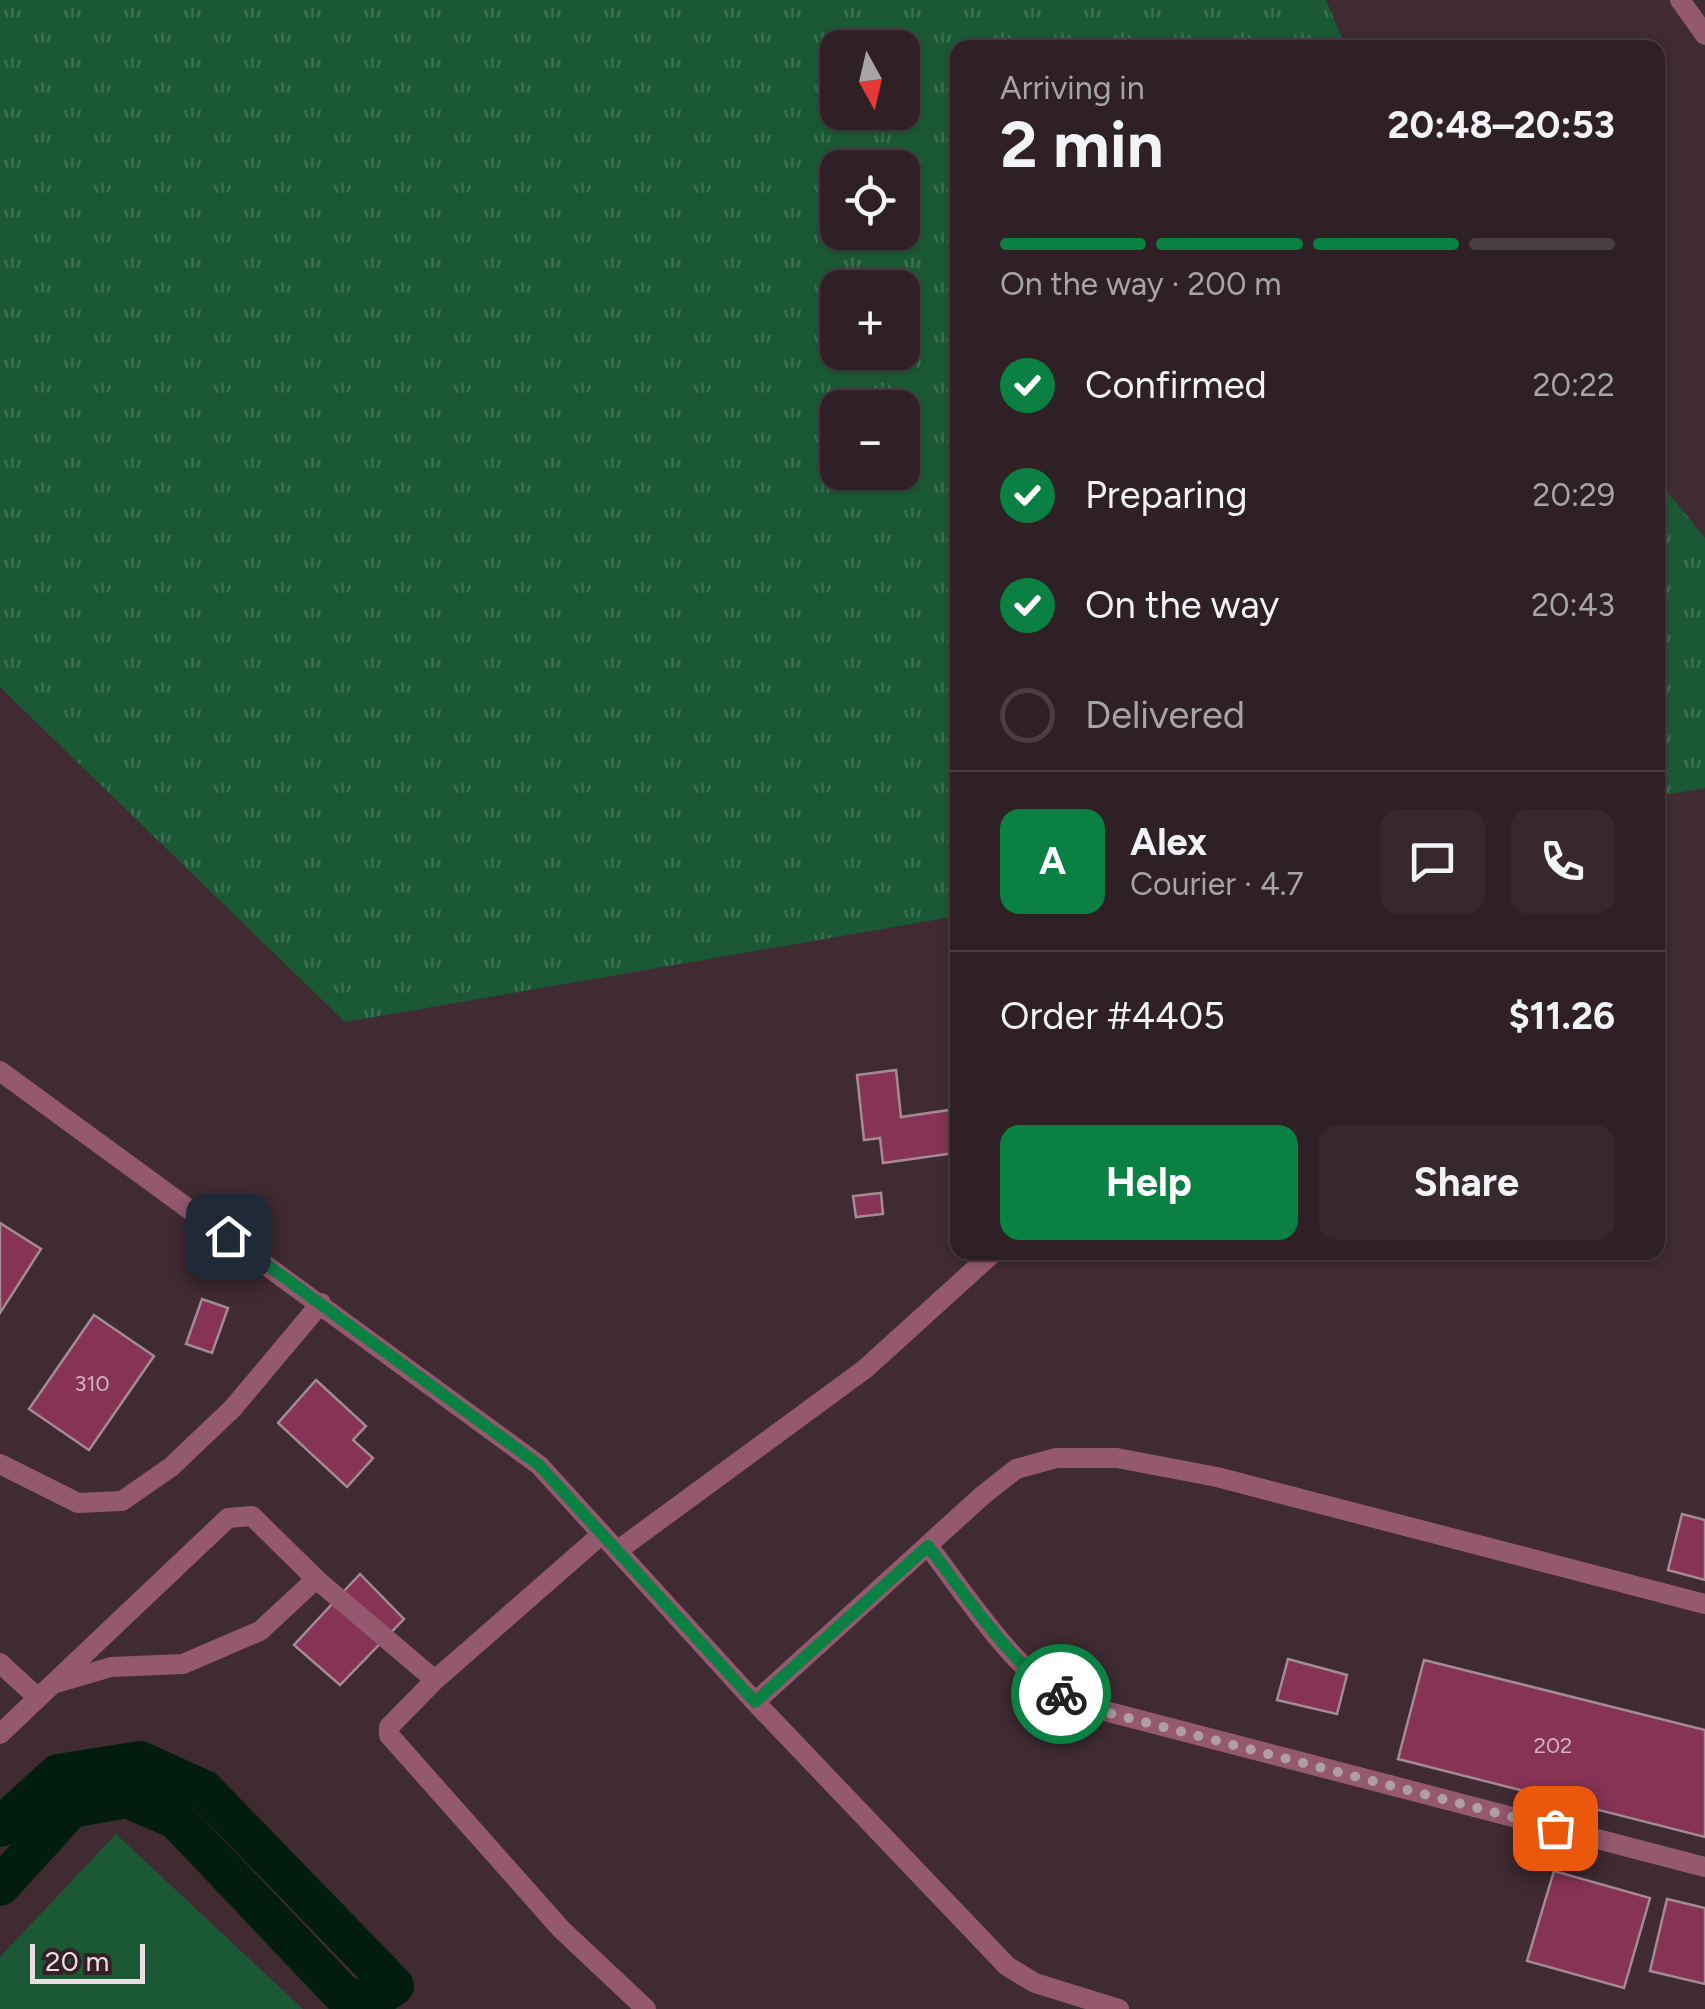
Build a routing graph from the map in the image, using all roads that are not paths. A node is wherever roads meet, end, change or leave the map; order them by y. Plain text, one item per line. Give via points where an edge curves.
1 (1680, 0) edge
2 (1705, 35) edge
3 (0, 1071) edge
4 (985, 1260) edge
5 (321, 1303) junction
6 (0, 1464) edge
7 (602, 1534) junction
8 (928, 1546) junction
9 (616, 1551) junction
10 (316, 1580) junction
11 (1705, 1604) edge
12 (0, 1663) edge
13 (435, 1680) junction
14 (41, 1691) junction
15 (755, 1702) junction
16 (0, 1734) edge
17 (1705, 1868) edge
18 (646, 2009) edge
19 (1119, 2009) edge

1 - 2 lane
3 - 5 lane
4 - 9 lane via 865,1369
5 - 6 lane via 233,1408 122,1502 78,1503
5 - 7 lane via 539,1465
7 - 9 lane
7 - 13 lane
8 - 11 lane via 1016,1470 1056,1458 1117,1458 1217,1477
8 - 15 lane
8 - 17 lane via 1002,1640 1068,1697
9 - 15 lane
10 - 13 lane
10 - 14 lane via 260,1630 183,1664 111,1667
10 - 14 lane via 252,1516 228,1518
12 - 14 lane
13 - 18 lane via 389,1727 391,1741 560,1930
14 - 16 lane
15 - 19 lane via 1006,1966 1035,1983

